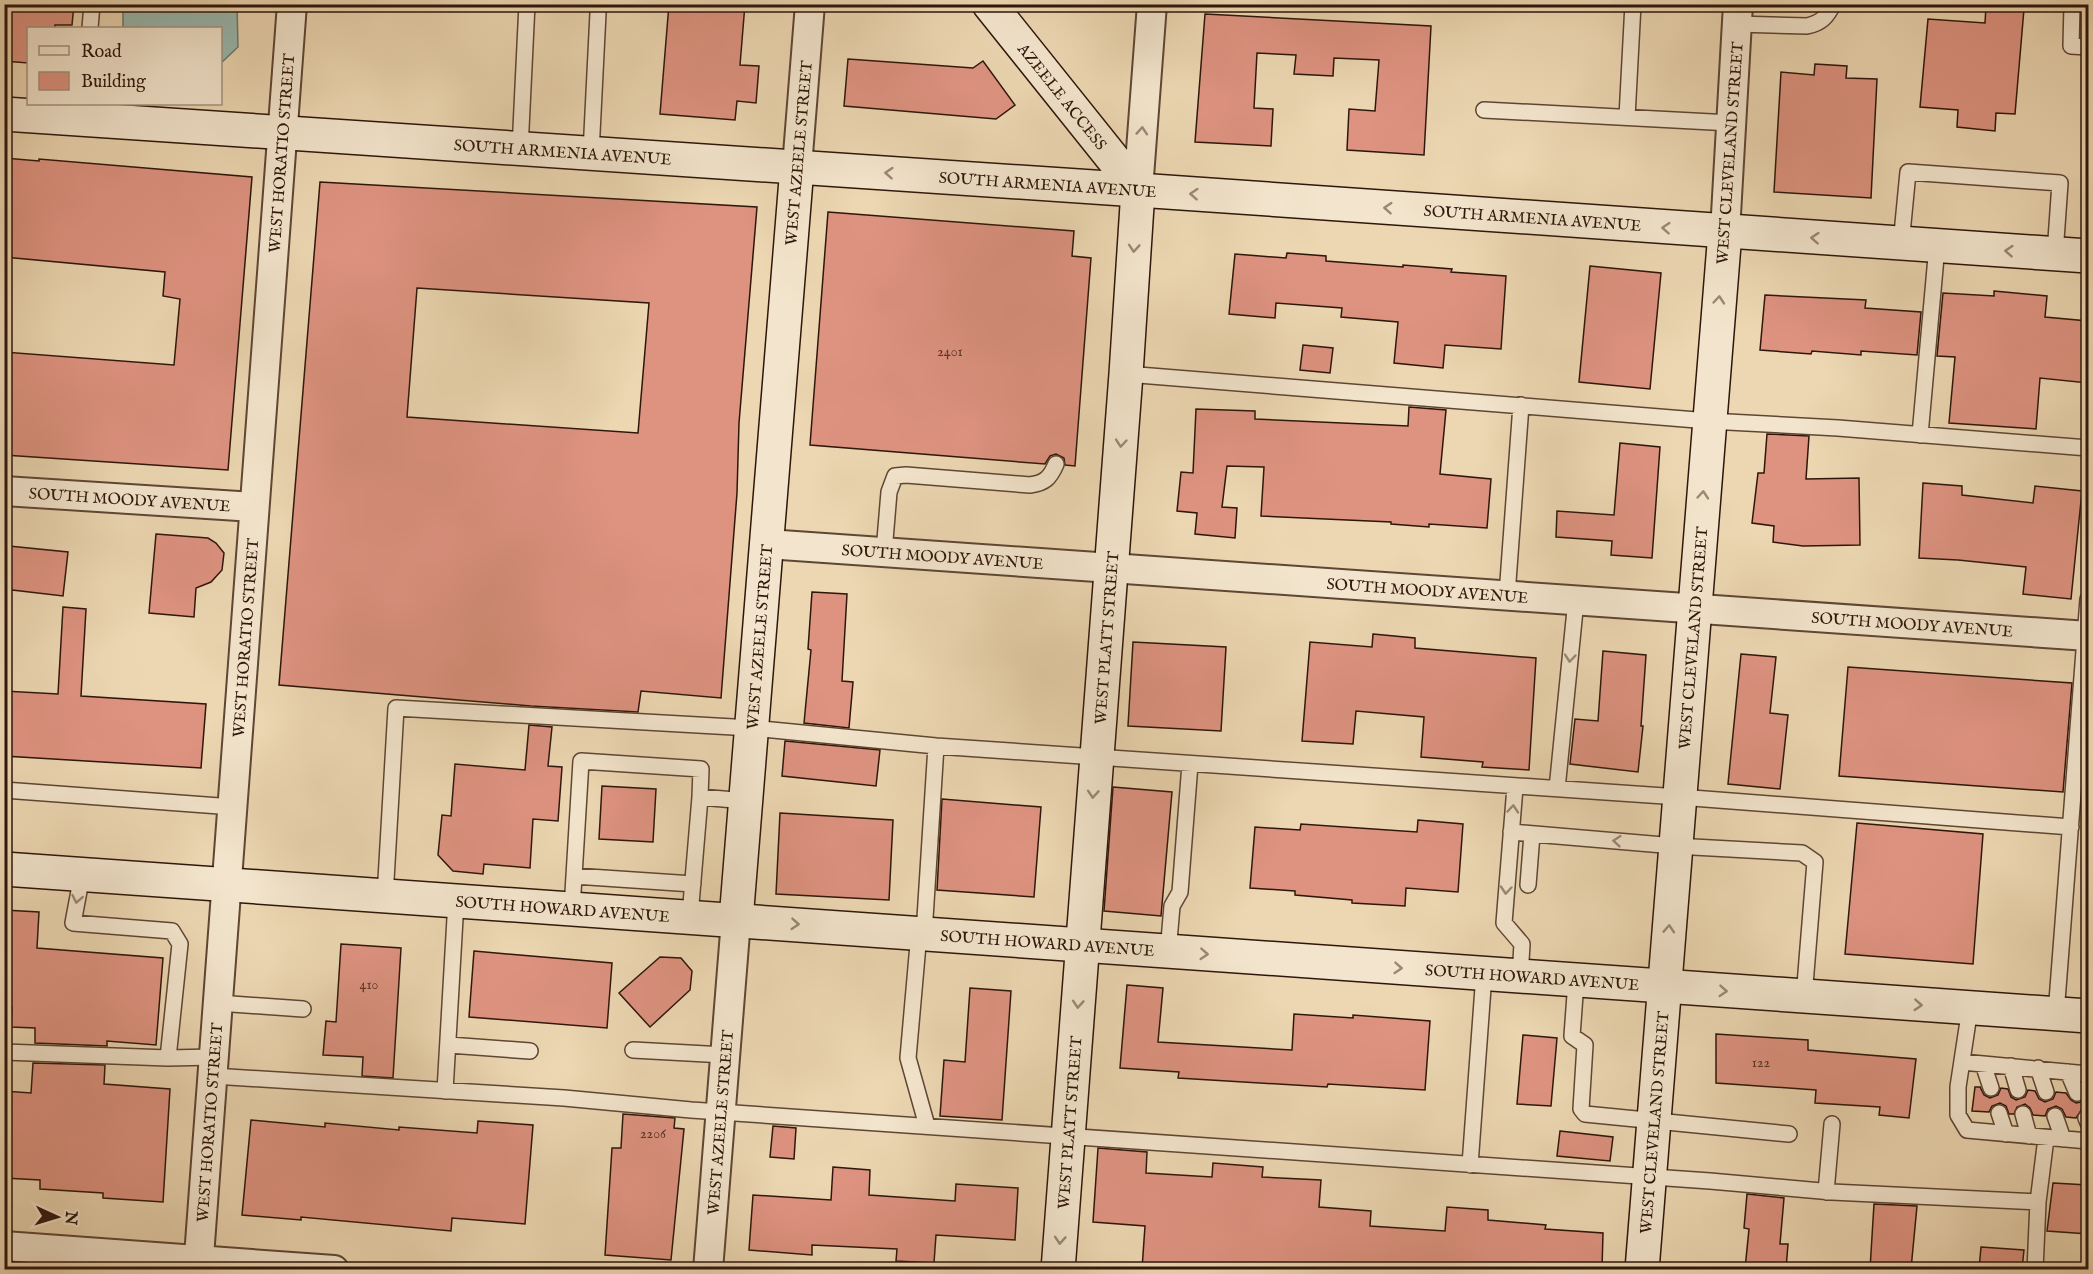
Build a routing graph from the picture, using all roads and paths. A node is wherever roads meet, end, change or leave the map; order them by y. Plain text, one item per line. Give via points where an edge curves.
1 (92, 4) edge
2 (292, 4) edge
3 (527, 4) edge
4 (810, 4) edge
5 (989, 4) edge
6 (1152, 4) edge
7 (1633, 4) edge
8 (1833, 4) edge
9 (2072, 4) edge
10 (598, 13) dead end
11 (1738, 14) edge
12 (90, 27) edge
13 (2088, 46) edge
14 (1484, 110) dead end
15 (4, 114) edge
16 (1627, 117) junction
17 (1731, 123) junction
18 (282, 133) junction
19 (520, 149) junction
20 (591, 153) junction
21 (797, 167) junction
22 (1138, 190) junction
23 (1725, 232) junction
24 (1901, 244) junction
25 (1937, 246) junction
26 (2055, 254) junction
27 (2088, 256) edge
28 (1126, 374) junction
29 (1521, 405) junction
30 (1709, 421) junction
31 (1920, 435) junction
32 (2088, 448) edge
33 (1056, 464) dead end
34 (4, 491) edge
35 (254, 507) junction
36 (767, 544) junction
37 (884, 552) junction
38 (1111, 568) junction
39 (1507, 596) junction
40 (2088, 599) edge
41 (1576, 600) junction
42 (1694, 609) junction
43 (2087, 636) edge
44 (751, 728) junction
45 (936, 746) junction
46 (1096, 757) junction
47 (1190, 764) junction
48 (1515, 787) junction
49 (1557, 789) junction
50 (4, 790) edge
51 (700, 797) junction
52 (1679, 797) junction
53 (746, 801) junction
54 (233, 807) junction
55 (2071, 827) junction
56 (1511, 832) junction
57 (1532, 834) junction
58 (1675, 846) junction
59 (4, 869) edge
60 (82, 875) junction
61 (574, 876) junction
62 (693, 884) junction
63 (1528, 885) dead end
64 (227, 886) junction
65 (385, 897) junction
66 (456, 901) junction
67 (572, 909) junction
68 (690, 916) junction
69 (736, 920) junction
70 (1524, 924) dead end
71 (921, 934) junction
72 (1522, 944) junction
73 (1082, 946) junction
74 (1168, 952) junction
75 (1484, 975) junction
76 (1520, 977) junction
77 (1576, 981) junction
78 (1665, 987) junction
79 (1804, 997) junction
80 (218, 1003) junction
81 (1970, 1008) junction
82 (303, 1009) dead end
83 (2056, 1014) junction
84 (2088, 1016) edge
85 (448, 1045) junction
86 (633, 1050) dead end
87 (530, 1051) dead end
88 (4, 1052) edge
89 (725, 1055) junction
90 (168, 1058) junction
91 (1962, 1062) junction
92 (1983, 1064) junction
93 (2011, 1066) junction
94 (214, 1067) junction
95 (2038, 1068) junction
96 (2068, 1072) junction
97 (2088, 1074) edge
98 (1991, 1088) dead end
99 (2018, 1090) dead end
100 (445, 1091) junction
101 (2046, 1092) dead end
102 (2077, 1094) dead end
103 (720, 1112) junction
104 (1999, 1113) dead end
105 (2023, 1114) dead end
106 (2055, 1116) dead end
107 (1654, 1122) junction
108 (1832, 1124) dead end
109 (927, 1126) junction
110 (1790, 1134) dead end
111 (2006, 1134) junction
112 (1068, 1136) junction
113 (2029, 1136) junction
114 (2046, 1138) junction
115 (2063, 1139) junction
116 (2088, 1142) edge
117 (1470, 1165) junction
118 (1650, 1177) junction
119 (1826, 1192) junction
120 (2038, 1202) junction
121 (4, 1246) edge
122 (198, 1264) edge
123 (334, 1269) edge
124 (708, 1269) edge
125 (1058, 1269) edge
126 (1642, 1269) edge
127 (2035, 1269) edge
128 (2041, 1269) edge

1 - 12 lane
2 - 18 street, WEST HORATIO STREET
3 - 19 lane
4 - 21 street, WEST AZEELE STREET
5 - 22 main road, AZEELE ACCESS
22 -> 6 street, WEST PLATT STREET
7 - 16 lane
8 - 11 lane via 1826,18 1807,26
9 - 13 lane via 2071,46
10 - 20 lane
11 - 17 street, WEST CLEVELAND STREET
14 - 16 lane
15 - 18 main road, SOUTH ARMENIA AVENUE
16 - 17 lane
17 - 23 street, WEST CLEVELAND STREET
18 - 19 main road, SOUTH ARMENIA AVENUE
18 - 35 street, WEST HORATIO STREET
19 - 20 main road, SOUTH ARMENIA AVENUE
20 - 21 main road, SOUTH ARMENIA AVENUE
22 -> 21 main road, SOUTH ARMENIA AVENUE
21 - 36 main road, WEST AZEELE STREET
23 -> 22 main road, SOUTH ARMENIA AVENUE
22 -> 28 main road, WEST PLATT STREET
24 -> 23 main road, SOUTH ARMENIA AVENUE
30 -> 23 main road, WEST CLEVELAND STREET
24 - 25 main road, SOUTH ARMENIA AVENUE
24 - 26 lane via 1908,172 2060,183
26 -> 25 main road, SOUTH ARMENIA AVENUE
25 - 31 lane
26 - 27 main road, SOUTH ARMENIA AVENUE
28 - 29 lane
28 -> 38 main road, WEST PLATT STREET
29 - 30 lane
29 - 39 lane
30 - 31 lane
42 -> 30 main road, WEST CLEVELAND STREET
31 - 32 lane
33 - 37 lane via 1050,477 1030,484 896,476 889,492
34 - 35 street, SOUTH MOODY AVENUE
35 - 54 street, WEST HORATIO STREET
36 - 37 street, SOUTH MOODY AVENUE
36 - 44 main road, WEST AZEELE STREET
37 - 38 street, SOUTH MOODY AVENUE
38 - 39 street, SOUTH MOODY AVENUE
38 - 46 main road, WEST PLATT STREET
39 - 41 street, SOUTH MOODY AVENUE
40 - 43 lane
41 - 42 street, SOUTH MOODY AVENUE
41 -> 49 lane
42 - 43 street, SOUTH MOODY AVENUE
42 - 52 main road, WEST CLEVELAND STREET
43 - 55 lane
44 - 45 lane
44 - 53 main road, WEST AZEELE STREET
44 - 65 lane via 396,708
45 - 46 lane
45 - 71 lane
46 - 47 lane
46 -> 73 main road, WEST PLATT STREET
47 - 48 lane
47 - 74 lane via 1180,892 1172,906
48 - 49 lane
56 -> 48 lane
49 - 52 lane
50 - 54 lane
51 - 53 lane
51 - 61 lane via 701,769 581,761
51 - 62 lane
52 - 55 lane
52 - 58 main road, WEST CLEVELAND STREET
53 - 69 main road, WEST AZEELE STREET
54 - 64 street, WEST HORATIO STREET
55 - 83 lane
56 - 57 lane
56 -> 72 lane via 1504,923
58 -> 57 lane
57 - 63 lane
78 -> 58 main road, WEST CLEVELAND STREET
58 - 79 lane via 1802,853 1815,862
59 - 60 main road, SOUTH HOWARD AVENUE
60 - 64 main road, SOUTH HOWARD AVENUE
60 -> 90 lane via 73,923 172,931 180,944
61 - 62 lane
61 - 67 lane
62 - 68 lane
64 - 65 main road, SOUTH HOWARD AVENUE
64 - 80 street, WEST HORATIO STREET
65 - 66 main road, SOUTH HOWARD AVENUE
66 - 67 main road, SOUTH HOWARD AVENUE
66 - 85 lane
67 - 68 main road, SOUTH HOWARD AVENUE
68 - 69 main road, SOUTH HOWARD AVENUE
69 -> 71 main road, SOUTH HOWARD AVENUE
69 - 89 street, WEST AZEELE STREET
70 - 72 lane
71 - 73 main road, SOUTH HOWARD AVENUE
71 - 109 lane via 908,1058
72 - 76 lane
73 - 74 main road, SOUTH HOWARD AVENUE
73 -> 112 main road, WEST PLATT STREET
74 -> 75 main road, SOUTH HOWARD AVENUE
75 - 76 main road, SOUTH HOWARD AVENUE
75 - 117 lane
76 - 77 main road, SOUTH HOWARD AVENUE
77 - 78 main road, SOUTH HOWARD AVENUE
77 - 107 lane via 1572,1036 1586,1046 1581,1109 1585,1114
78 -> 79 main road, SOUTH HOWARD AVENUE
78 - 107 main road, WEST CLEVELAND STREET
79 -> 81 main road, SOUTH HOWARD AVENUE
80 - 82 lane
80 - 94 street, WEST HORATIO STREET
81 - 83 main road, SOUTH HOWARD AVENUE
81 - 91 lane
83 - 84 main road, SOUTH HOWARD AVENUE
85 - 87 lane
85 - 100 lane
86 - 89 lane
88 - 90 lane
89 - 103 street, WEST AZEELE STREET
90 - 94 lane
91 - 92 lane
91 - 111 lane via 1958,1115 1967,1130
92 - 93 lane
92 - 98 lane
93 - 95 lane
93 - 99 lane
94 - 100 lane
94 - 122 street, WEST HORATIO STREET
95 - 96 lane
95 - 101 lane
96 - 97 lane
96 - 102 lane
100 - 103 lane
103 - 109 lane
103 - 124 street, WEST AZEELE STREET
104 - 111 lane
105 - 113 lane
106 - 115 lane
107 - 110 lane
107 - 118 main road, WEST CLEVELAND STREET
108 - 119 lane
109 - 112 lane
111 - 113 lane
112 - 117 lane
112 -> 125 main road, WEST PLATT STREET
113 - 114 lane
114 - 115 lane
114 - 120 lane
115 - 116 lane
117 - 118 lane
118 - 119 lane
118 - 126 main road, WEST CLEVELAND STREET
119 - 120 lane
120 - 127 lane
121 - 122 street
122 - 123 street
127 - 128 lane

